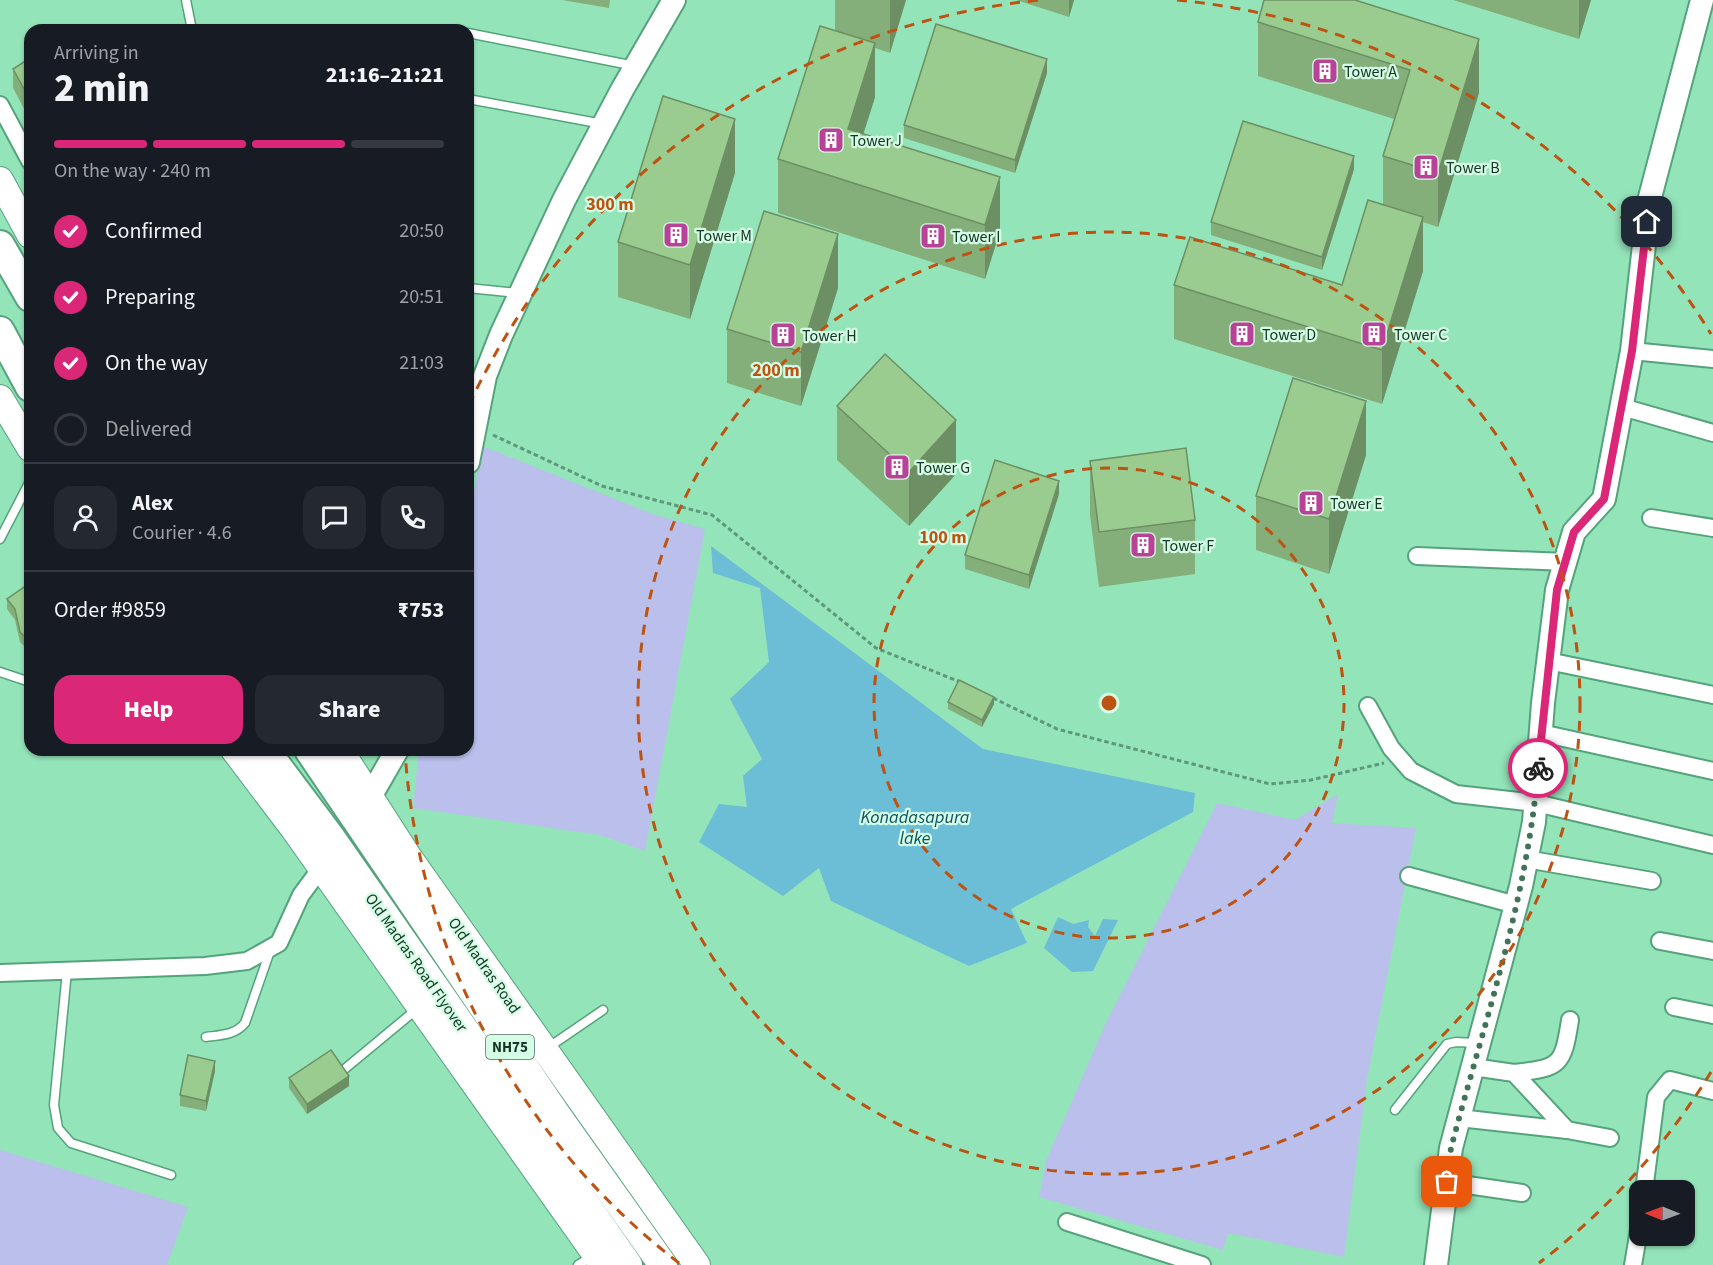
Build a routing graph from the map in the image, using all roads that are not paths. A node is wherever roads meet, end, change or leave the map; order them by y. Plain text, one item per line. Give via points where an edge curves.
1 (186, 0) edge
2 (674, 0) edge
3 (1702, 0) edge
4 (191, 24) edge
5 (474, 34) edge
6 (636, 66) junction
7 (474, 100) edge
8 (0, 105) edge
9 (604, 124) junction
10 (24, 150) edge
11 (0, 180) edge
12 (24, 224) edge
13 (0, 245) edge
14 (24, 287) edge
15 (474, 289) edge
16 (520, 294) junction
17 (0, 331) edge
18 (1632, 351) junction
19 (1713, 359) edge
20 (24, 376) edge
21 (1622, 407) junction
22 (3, 410) edge
23 (474, 431) edge
24 (1713, 433) edge
25 (24, 440) edge
26 (24, 493) edge
27 (1651, 518) dead end
28 (1713, 528) edge
29 (0, 539) edge
30 (1418, 556) dead end
31 (1566, 562) junction
32 (1548, 661) junction
33 (0, 672) edge
34 (24, 680) edge
35 (1713, 695) edge
36 (1368, 706) dead end
37 (1541, 733) junction
38 (238, 756) edge
39 (270, 756) edge
40 (313, 756) edge
41 (344, 756) edge
42 (394, 756) edge
43 (1713, 771) edge
44 (370, 797) junction
45 (1536, 803) junction
46 (1713, 845) edge
47 (1527, 859) junction
48 (321, 867) junction
49 (1409, 876) dead end
50 (1652, 880) dead end
51 (1516, 905) junction
52 (1660, 941) dead end
53 (271, 948) junction
54 (1713, 951) edge
55 (67, 971) junction
56 (0, 972) edge
57 (420, 1007) junction
58 (1674, 1007) dead end
59 (603, 1010) dead end
60 (1713, 1015) edge
61 (1570, 1020) dead end
62 (206, 1037) dead end
63 (1479, 1043) junction
64 (546, 1050) junction
65 (1473, 1067) junction
66 (341, 1072) edge
67 (1514, 1073) junction
68 (1713, 1091) edge
69 (1395, 1110) dead end
70 (1459, 1118) junction
71 (1567, 1130) junction
72 (1610, 1138) dead end
73 (171, 1175) dead end
74 (1645, 1180) edge
75 (1447, 1182) junction
76 (1522, 1193) dead end
77 (1067, 1222) dead end
78 (1637, 1246) edge
79 (592, 1261) edge
80 (628, 1265) edge
81 (663, 1265) edge
82 (697, 1265) edge
83 (1202, 1265) edge
84 (1436, 1265) edge
85 (1634, 1265) edge

1 - 4 lane
2 - 6 street
3 - 18 street via 1649,201
5 - 6 lane
6 - 9 street
7 - 9 lane
8 - 10 street
9 - 16 street
11 - 12 main road
13 - 14 highway
15 - 16 lane
16 - 23 street via 485,376
17 - 20 highway
18 - 19 street
18 - 21 street
21 - 24 street
21 - 31 street via 1604,499 1574,532
22 - 25 main road
26 - 29 lane
27 - 28 street
30 - 31 street
31 - 32 street via 1557,590
32 - 35 street
32 - 37 street
33 - 34 lane
36 - 45 street via 1400,760 1424,779 1456,794
37 - 43 street
37 - 45 street
38 - 48 main road
39 - 80 highway, Old Madras Road Flyover / NH75 via 331,838
40 - 81 highway, Old Madras Road Flyover / NH75
41 - 44 main road, Old Madras Road
42 - 44 street
44 - 64 main road, Old Madras Road
45 - 46 street
45 - 47 street
47 - 50 street
47 - 51 street
48 - 53 street via 301,895 279,943
48 - 57 main road
49 - 51 street
51 - 63 street
52 - 54 street
53 - 55 street via 246,961
53 - 62 lane via 245,1023 229,1034
55 - 56 street
55 - 73 lane via 54,1105 58,1128 71,1143
57 - 66 lane
57 - 79 main road
58 - 60 street
59 - 64 lane
61 - 67 street via 1566,1049 1559,1062 1542,1070
63 - 65 street
63 - 69 lane via 1447,1044
64 - 82 main road, Old Madras Road
65 - 67 street
65 - 70 street
67 - 71 street
68 - 74 street via 1670,1080 1663,1086 1656,1097
70 - 71 street
70 - 75 street
71 - 72 street
75 - 76 street
75 - 84 street
77 - 83 street
78 - 85 street

